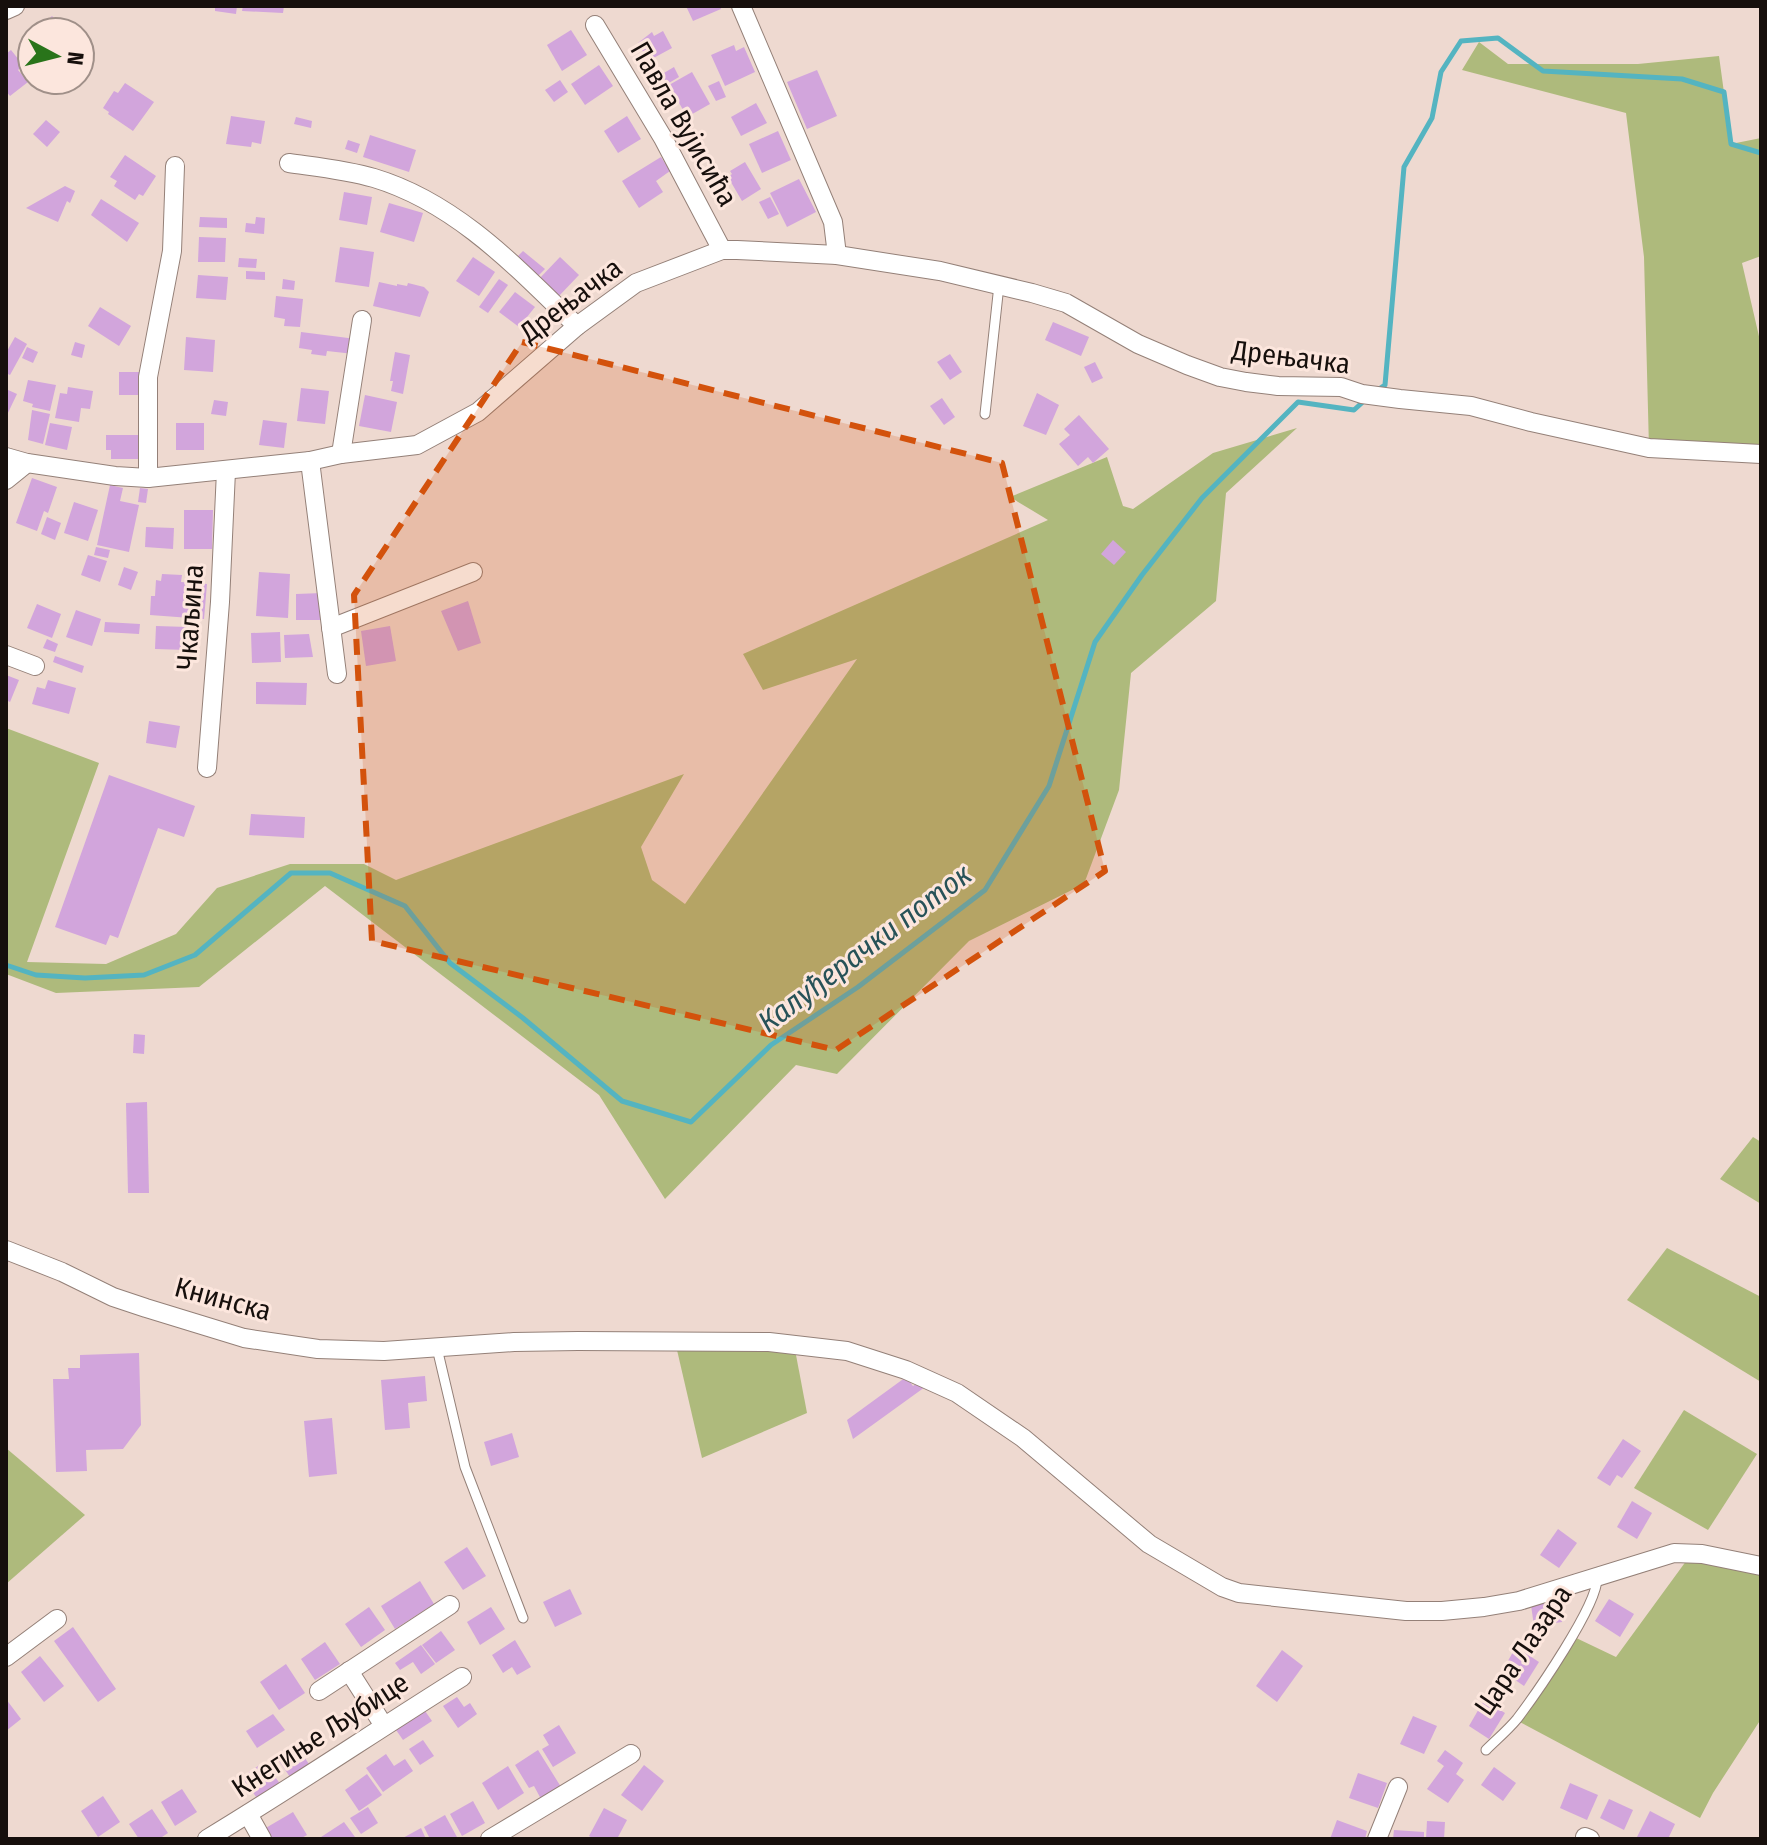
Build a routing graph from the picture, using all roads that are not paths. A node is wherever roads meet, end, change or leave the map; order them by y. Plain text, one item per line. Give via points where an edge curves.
1 (15, 6) edge
2 (741, 6) edge
3 (6, 10) edge
4 (595, 25) dead end
5 (289, 163) dead end
6 (175, 166) dead end
7 (722, 250) junction
8 (837, 255) junction
9 (999, 285) junction
10 (362, 320) dead end
11 (577, 326) junction
12 (985, 414) dead end
13 (341, 454) junction
14 (1761, 454) edge
15 (6, 457) edge
16 (310, 461) junction
17 (27, 463) junction
18 (226, 471) junction
19 (148, 478) junction
20 (6, 480) edge
21 (473, 572) dead end
22 (331, 628) junction
23 (6, 655) edge
24 (35, 666) dead end
25 (337, 674) dead end
26 (207, 768) dead end
27 (6, 1250) edge
28 (437, 1347) junction
29 (1761, 1566) edge
30 (1597, 1578) junction
31 (1306, 1602) joint
32 (450, 1605) dead end
33 (523, 1618) dead end
34 (57, 1619) dead end
35 (6, 1657) edge
36 (349, 1671) junction
37 (462, 1677) dead end
38 (319, 1691) dead end
39 (384, 1726) junction
40 (1486, 1750) dead end
41 (631, 1754) dead end
42 (1398, 1787) dead end
43 (248, 1814) junction
44 (207, 1839) edge
45 (262, 1839) edge
46 (490, 1839) edge
47 (1377, 1839) edge

1 - 3 street
2 - 8 street via 833,222
4 - 7 street, Павла Вујисића
5 - 11 street via 374,178 438,207 487,241
6 - 19 street via 172,251 148,377
7 - 8 street, Дрењачка
7 - 11 street, Дрењачка via 636,283
8 - 9 street, Дрењачка
9 - 12 lane
9 - 14 street, Дрењачка via 1066,303 1138,344 1220,377 1471,406 1649,448
10 - 13 street
11 - 13 street, Дрењачка via 478,412 417,445
13 - 16 street, Дрењачка
15 - 17 street, Дрењачка
16 - 18 street, Дрењачка
16 - 22 street
17 - 19 street, Дрењачка
17 - 20 street
18 - 19 street, Дрењачка
18 - 26 street, Чкаљина
21 - 22 street
22 - 25 street
23 - 24 street
27 - 28 street, Книнска via 113,1297 244,1338 318,1349
28 - 31 street, Книнска via 562,1341 769,1342 847,1351 957,1393 1023,1438 1149,1544 1222,1587
28 - 33 lane via 465,1467
29 - 30 street, Цара Лазара via 1674,1553
30 - 31 street, Цара Лазара via 1470,1609 1406,1611
30 - 40 lane, Цара Лазара via 1596,1593 1572,1636 1516,1720
32 - 36 street
34 - 35 street
36 - 38 street
36 - 39 street
37 - 39 street, Кнегиње Љубице
39 - 43 street, Кнегиње Љубице
41 - 46 street
42 - 47 street
43 - 44 street, Кнегиње Љубице
43 - 45 street

